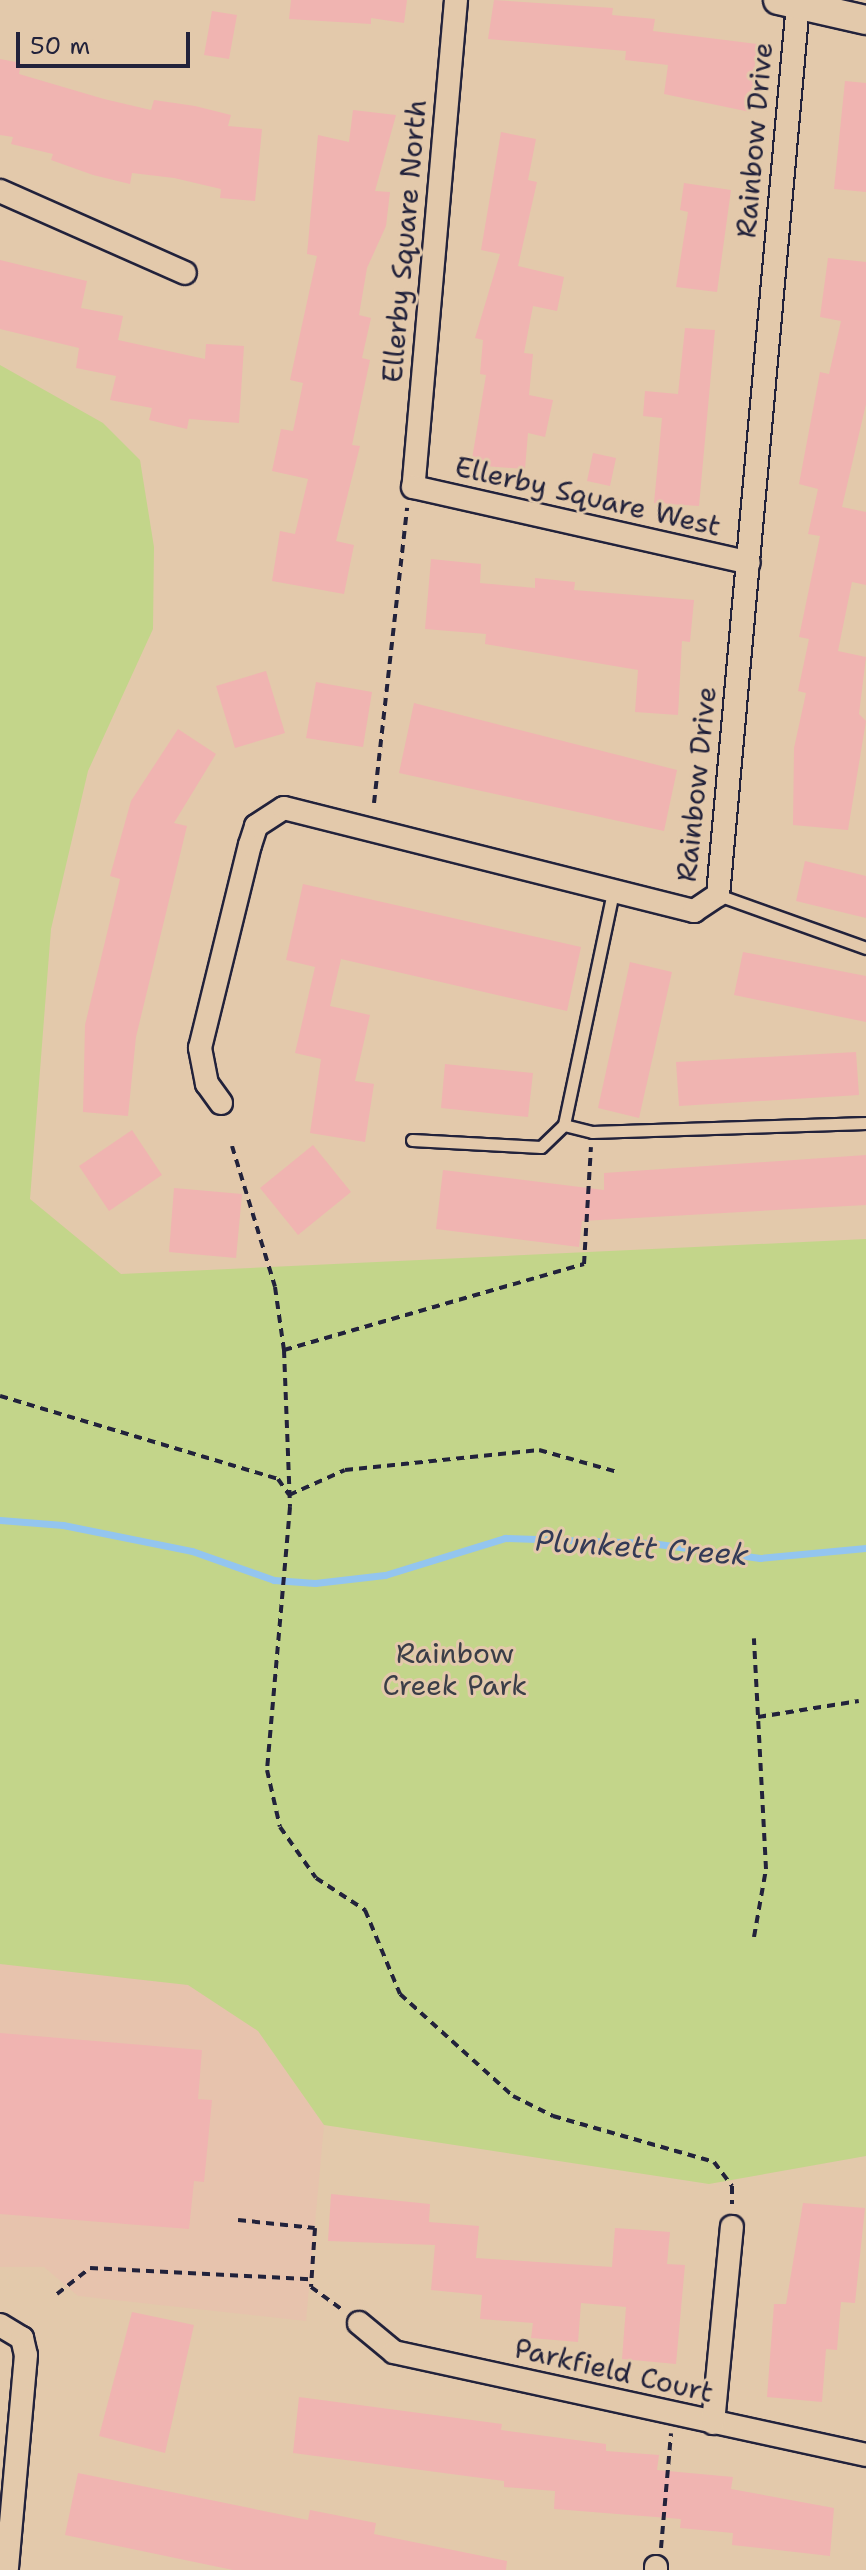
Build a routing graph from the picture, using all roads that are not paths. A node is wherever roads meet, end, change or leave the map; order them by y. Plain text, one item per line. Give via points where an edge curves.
1 (456, 0) edge
2 (788, 2) edge
3 (866, 20) edge
4 (0, 191) edge
5 (185, 273) dead end
6 (413, 487) joint
7 (749, 563) junction
8 (613, 892) junction
9 (718, 895) junction
10 (866, 948) edge
11 (221, 1103) dead end
12 (866, 1123) edge
13 (564, 1125) junction
14 (412, 1140) dead end
15 (732, 2227) road end
16 (359, 2323) road end
17 (0, 2325) edge
18 (713, 2423) junction
19 (866, 2455) edge
20 (7, 2570) edge

1 - 6 street, Ellerby Square North
2 - 3 street
2 - 7 street, Rainbow Drive
4 - 5 street
6 - 7 street, Ellerby Square West
7 - 9 street, Rainbow Drive
8 - 9 street, Rainbow Drive via 694,911
8 - 11 street, Rainbow Drive via 344,828 302,811 269,815 250,845 200,1048 207,1084
8 - 13 lane
9 - 10 lane
12 - 13 lane via 592,1132
13 - 14 lane via 541,1147
15 - 18 street
16 - 18 street, Parkfield Court via 394,2352
17 - 20 street via 22,2338 26,2355
18 - 19 street, Parkfield Court

